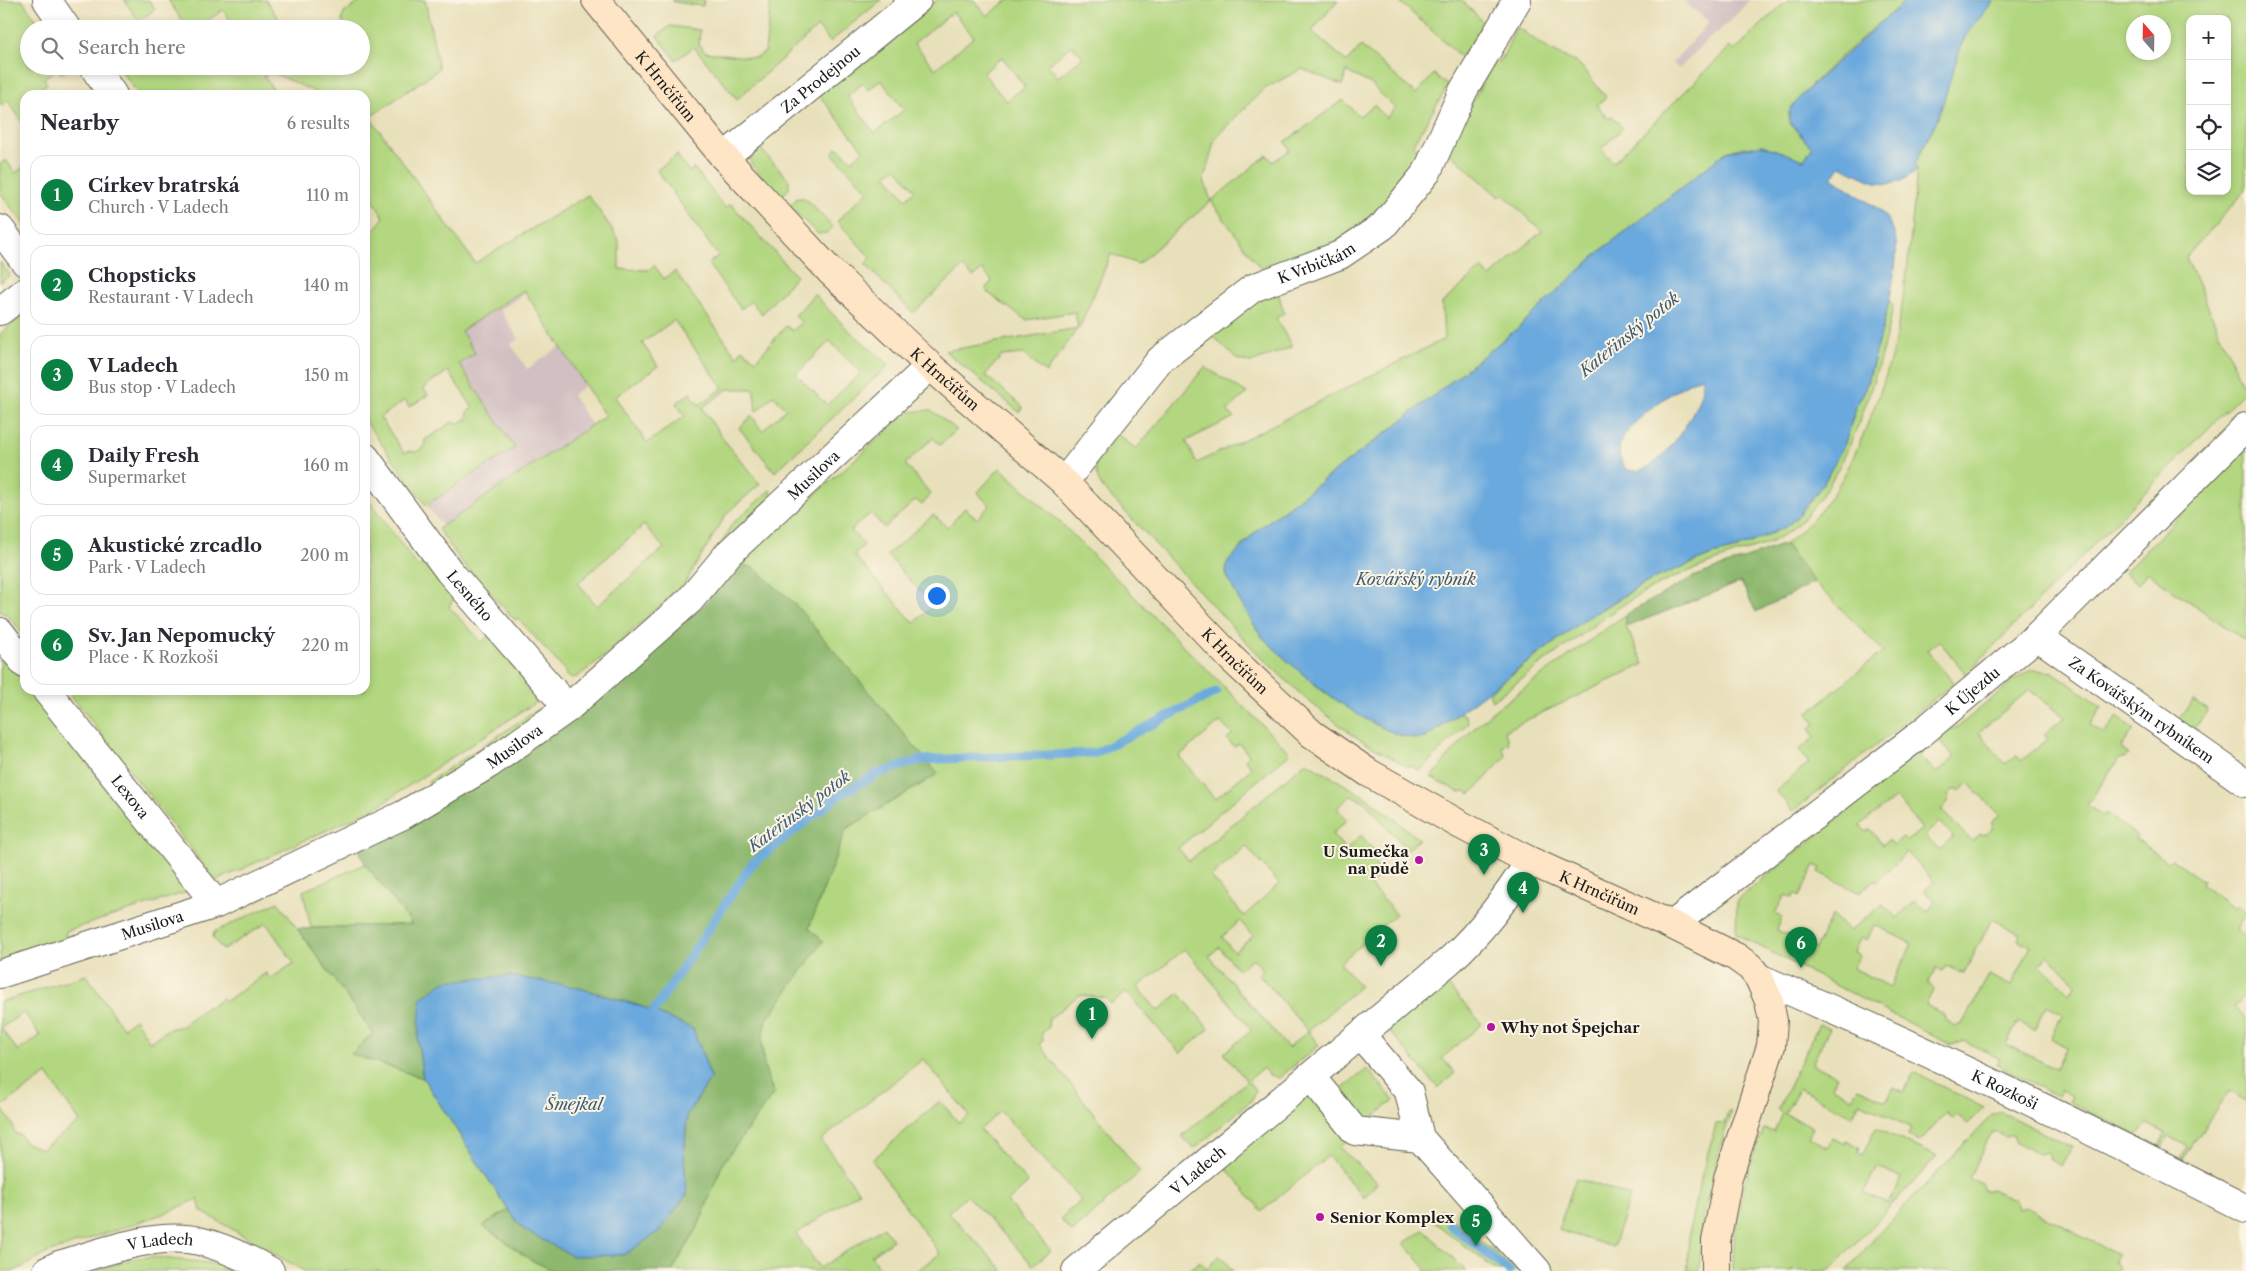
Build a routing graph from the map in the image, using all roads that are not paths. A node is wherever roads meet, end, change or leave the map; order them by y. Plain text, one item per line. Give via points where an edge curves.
1 (47, 0) edge
2 (596, 0) edge
3 (917, 0) edge
4 (1517, 0) edge
5 (61, 20) edge
6 (99, 75) edge
7 (110, 90) edge
8 (724, 158) junction
9 (0, 229) edge
10 (20, 255) edge
11 (20, 296) edge
12 (0, 311) edge
13 (930, 366) junction
14 (2246, 427) edge
15 (370, 475) edge
16 (1064, 482) junction
17 (0, 632) edge
18 (2037, 636) junction
19 (20, 658) edge
20 (50, 695) edge
21 (568, 708) junction
22 (2246, 783) edge
23 (1530, 861) junction
24 (216, 904) junction
25 (1672, 925) junction
26 (0, 974) edge
27 (1759, 978) junction
28 (1361, 1035) junction
29 (1310, 1077) junction
30 (1420, 1138) junction
31 (2246, 1209) edge
32 (48, 1271) edge
33 (270, 1271) edge
34 (1076, 1271) edge
35 (1537, 1271) edge
36 (1716, 1271) edge

1 - 5 street
2 - 8 street, K Hrnčířům
3 - 8 street, Za Prodejnou
4 - 16 street, K Vrbičkám via 1463,92 1427,172 1383,226 1340,255 1253,288 1160,360
6 - 7 street
8 - 13 street, K Hrnčířům via 830,271
9 - 10 street
11 - 12 street
13 - 16 street, K Hrnčířům
13 - 21 street, Musilova via 729,553 690,600
14 - 18 street, K Újezdu
15 - 21 street, Lesného
16 - 23 street, K Hrnčířům via 1232,659 1312,734 1392,787
17 - 19 street
18 - 22 street, Za Kovářským rybníkem
18 - 25 street, K Újezdu via 1918,736
20 - 24 street, Lexova
21 - 24 street, Musilova via 489,764 403,815
23 - 25 street, K Hrnčířům
23 - 28 street, V Ladech via 1475,937
24 - 26 street, Musilova
25 - 27 street, K Hrnčířům via 1736,957
27 - 31 street, K Rozkoši via 2002,1087
27 - 36 street, K Hrnčířům via 1772,1015 1771,1046 1728,1178 1716,1241
28 - 29 street, V Ladech
28 - 30 street via 1409,1092
29 - 30 street via 1355,1131
29 - 34 street, V Ladech
30 - 35 street
32 - 33 street, V Ladech via 154,1239 197,1240 235,1252

